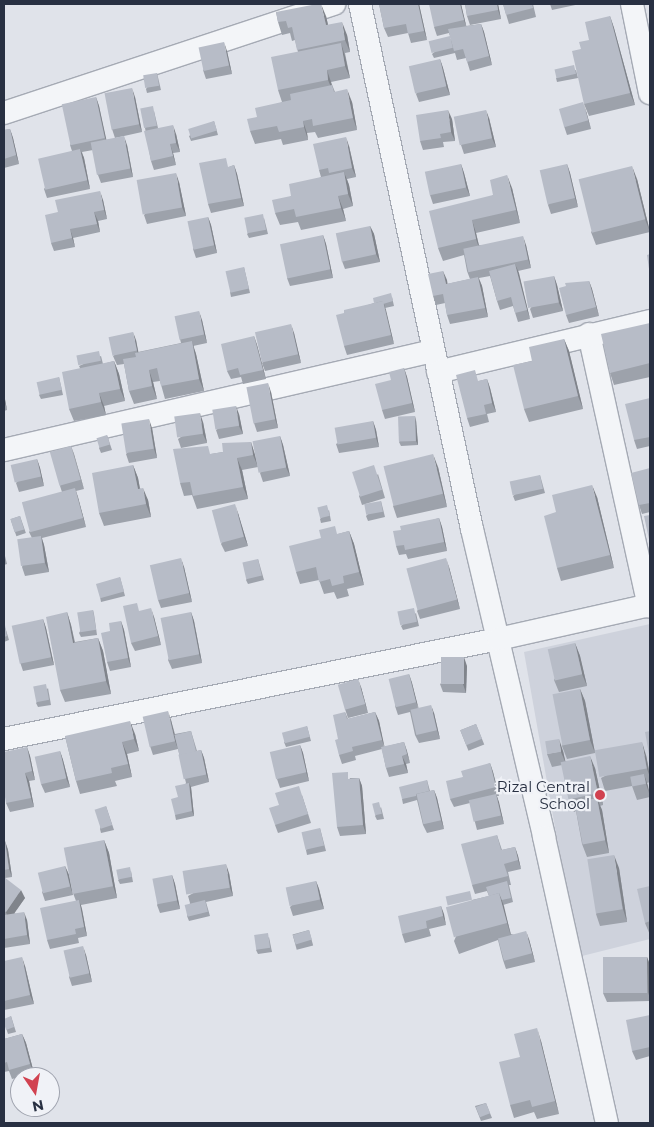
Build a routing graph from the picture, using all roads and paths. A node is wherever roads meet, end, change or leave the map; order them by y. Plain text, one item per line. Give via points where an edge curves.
1 (334, 4) edge
2 (360, 4) edge
3 (632, 4) edge
4 (650, 93) edge
5 (4, 113) edge
6 (650, 321) edge
7 (589, 334) junction
8 (436, 362) junction
9 (4, 450) edge
10 (650, 606) edge
11 (498, 640) junction
12 (4, 739) edge
13 (607, 1123) edge

1 - 5 street
2 - 8 street
3 - 4 street
6 - 7 street
7 - 8 street
7 - 10 street
8 - 9 street
8 - 11 street
10 - 11 street
11 - 12 street
11 - 13 street

